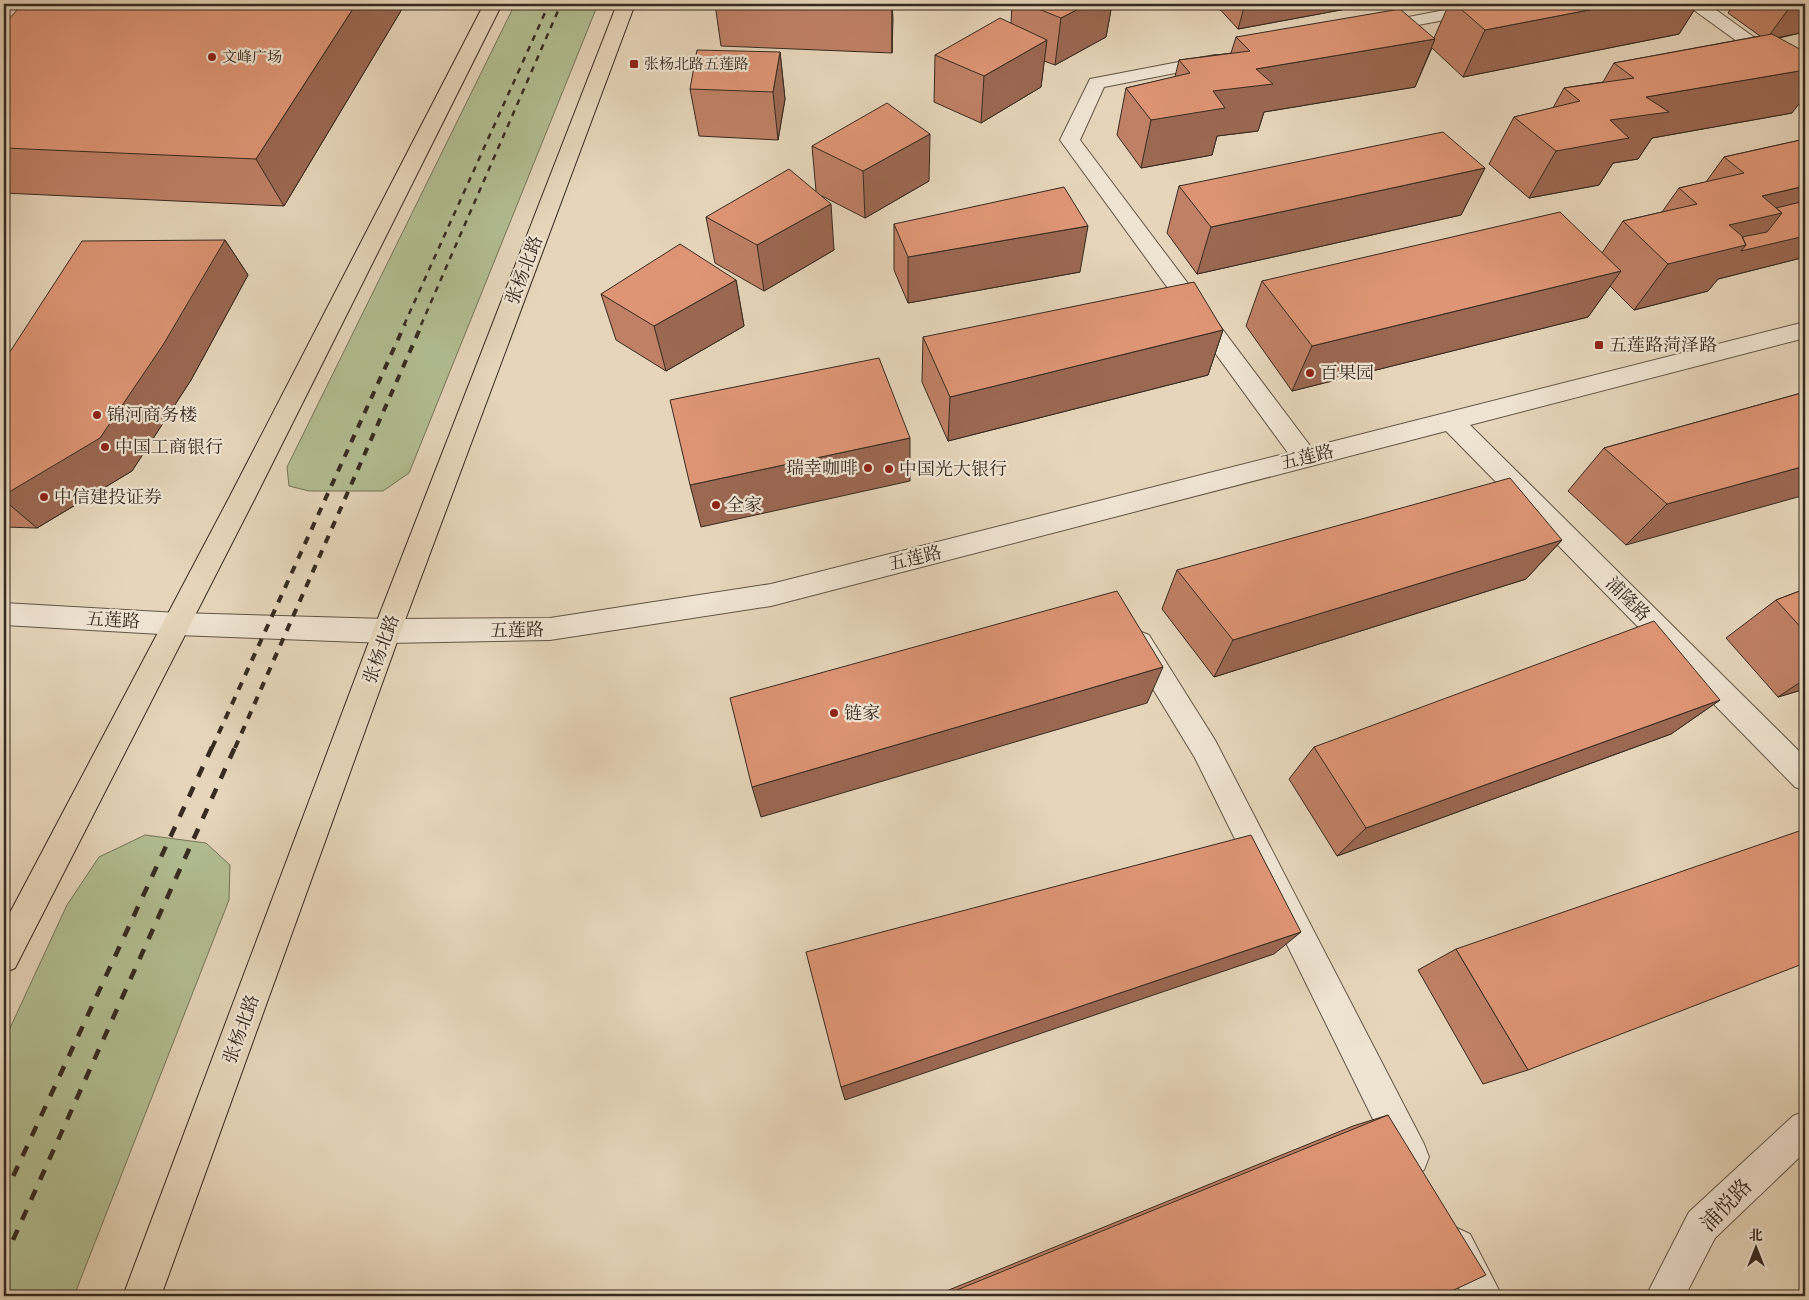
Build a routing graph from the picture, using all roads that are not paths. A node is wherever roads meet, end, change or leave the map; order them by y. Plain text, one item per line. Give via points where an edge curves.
1 (493, 4) edge
2 (626, 4) edge
3 (1501, 4) edge
4 (1697, 4) edge
5 (1357, 32) edge
6 (1232, 56) edge
7 (1805, 82) edge
8 (1805, 330) edge
9 (1451, 421) junction
10 (1305, 458) junction
11 (4, 614) edge
12 (1126, 622) edge
13 (178, 624) junction
14 (387, 631) junction
15 (1805, 777) edge
16 (4, 957) edge
17 (1805, 1128) edge
18 (1423, 1181) edge
19 (1446, 1226) edge
20 (142, 1296) edge
21 (1483, 1296) edge
22 (1665, 1296) edge

1 - 13 main road
2 - 14 main road, 张杨北路
3 - 5 street
4 - 7 street
6 - 10 street via 1098,83 1070,140
8 - 9 street, 五莲路
9 - 10 street, 五莲路
9 - 15 street, 浦隆路
10 - 14 street, 五莲路 via 771,595 550,629
11 - 13 street, 五莲路
12 - 18 street via 1206,749
13 - 14 street, 五莲路
13 - 16 main road
14 - 20 main road, 张杨北路
17 - 22 street, 浦悦路 via 1702,1225
19 - 21 street

